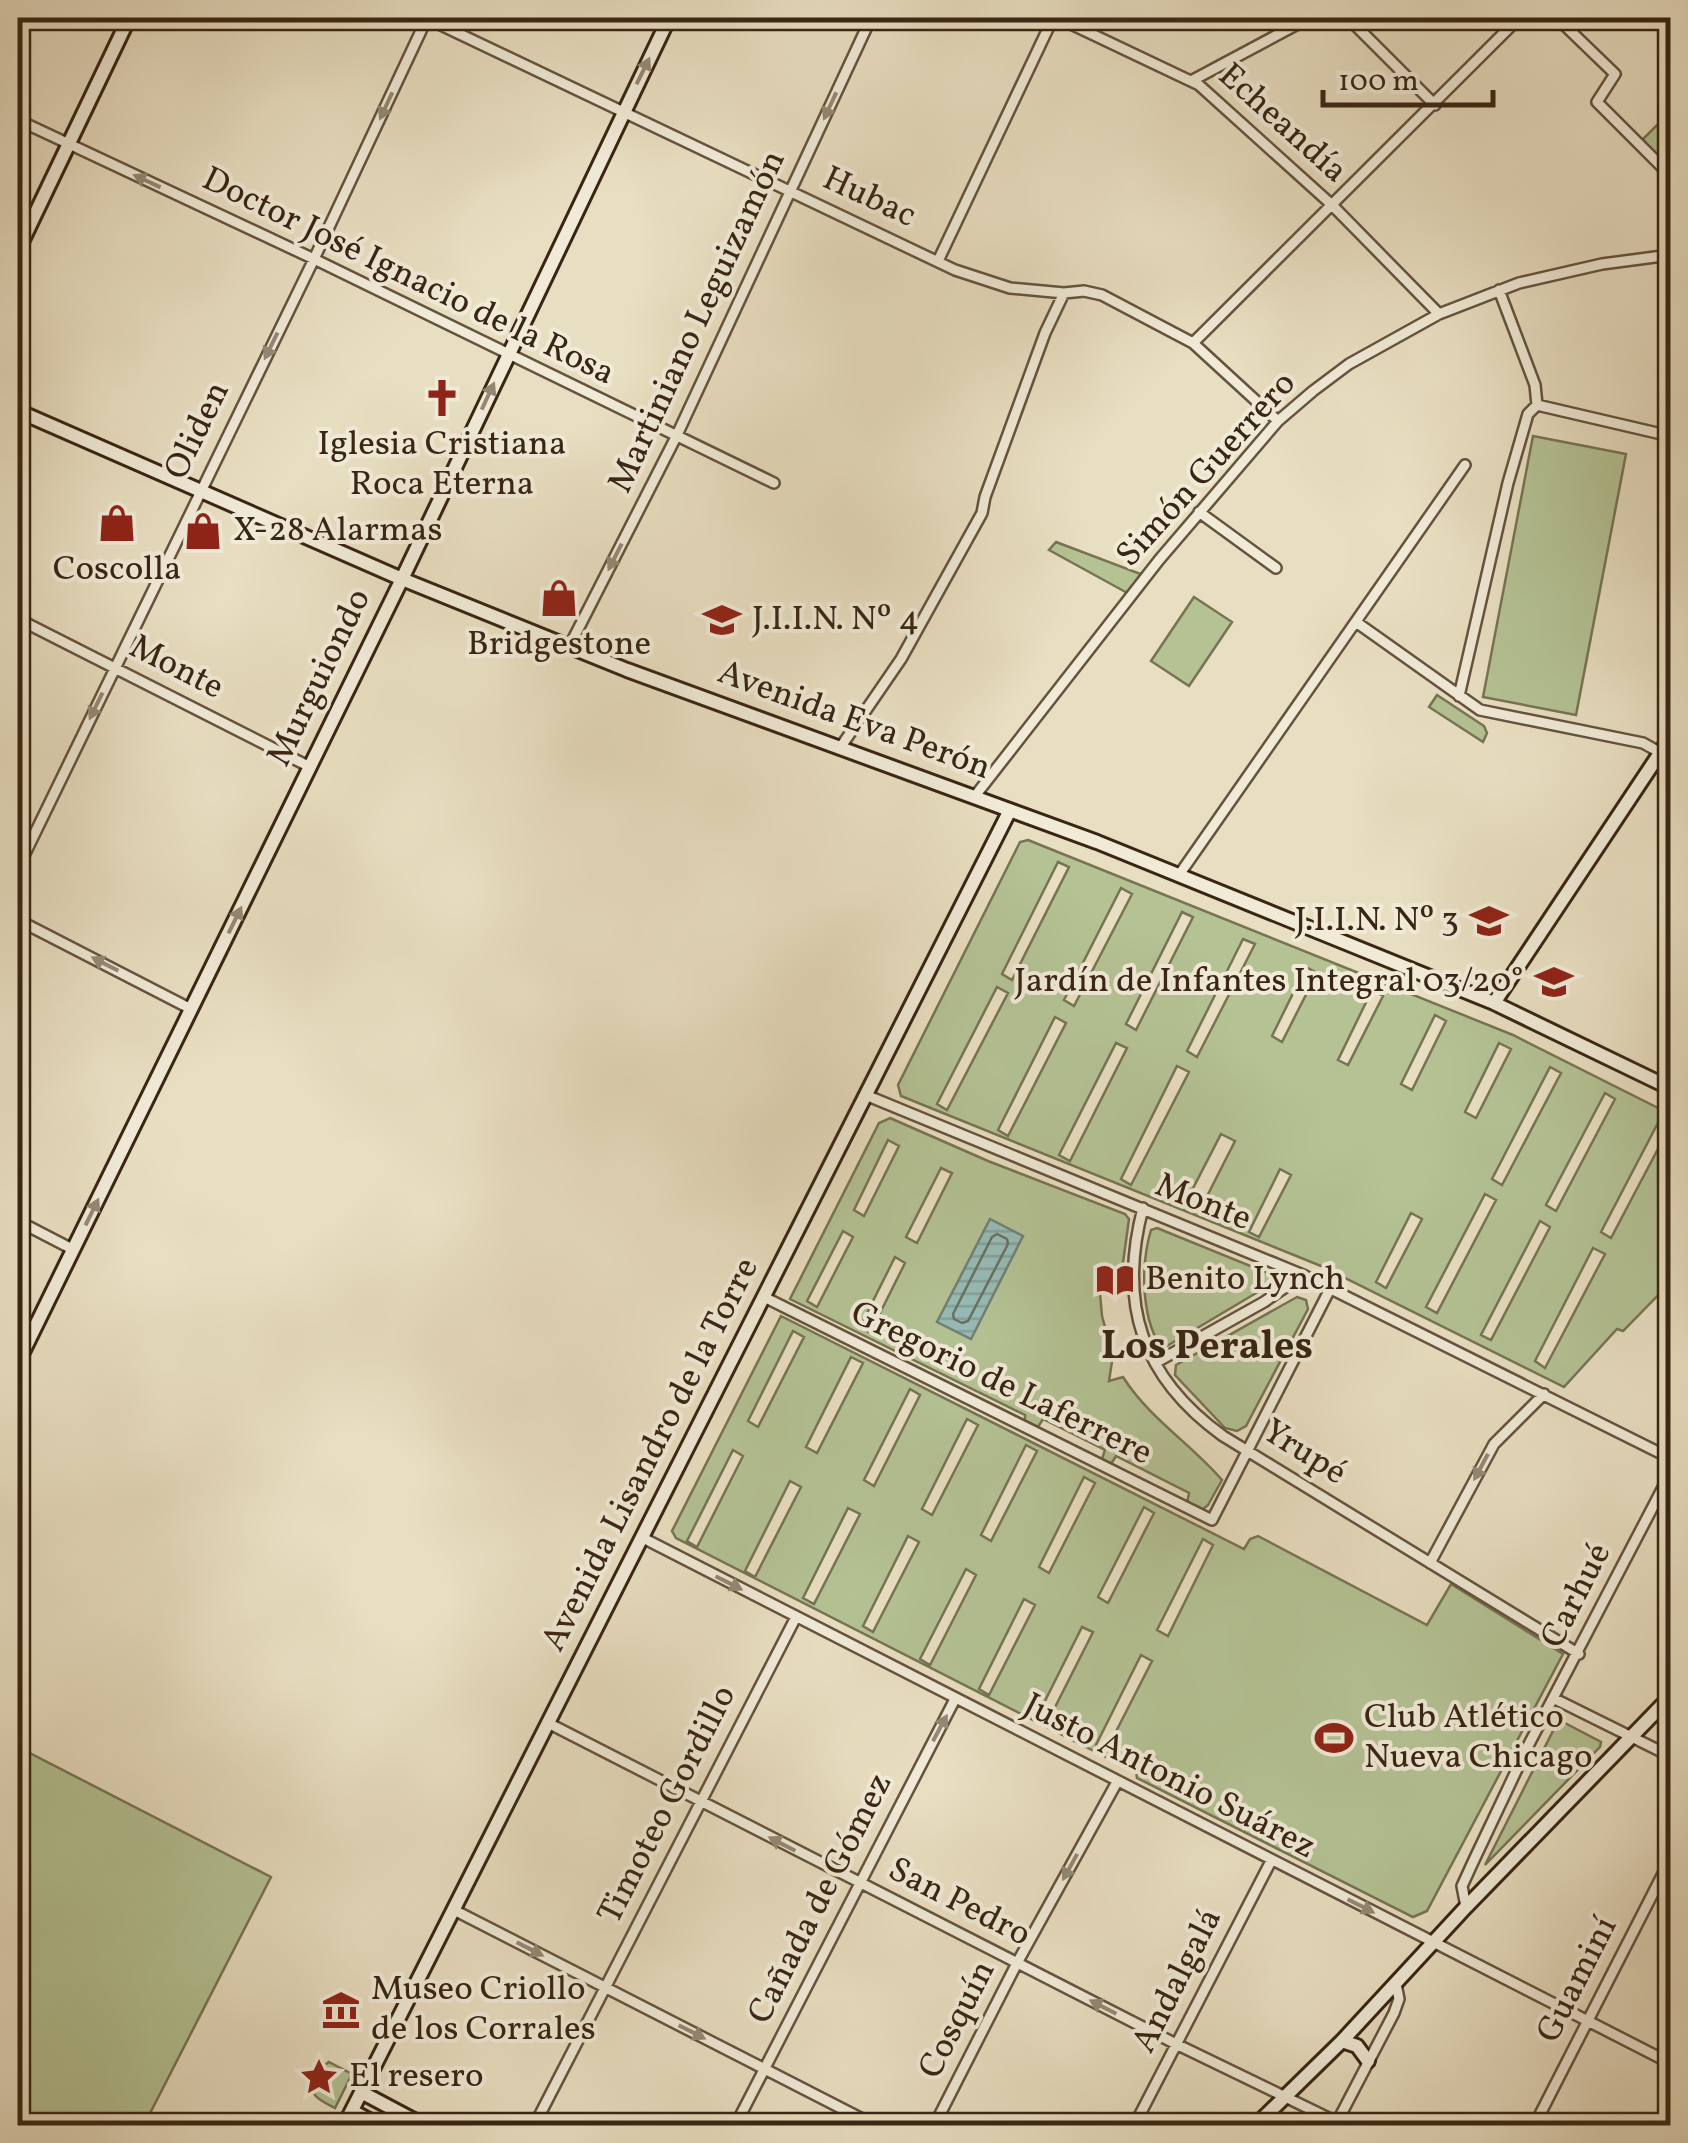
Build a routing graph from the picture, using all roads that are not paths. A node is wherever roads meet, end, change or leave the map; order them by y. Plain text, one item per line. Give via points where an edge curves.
1 (129, 18) edge
2 (427, 18) edge
3 (669, 18) edge
4 (870, 18) edge
5 (1056, 18) edge
6 (1309, 18) edge
7 (1348, 18) edge
8 (1519, 18) edge
9 (1557, 18) edge
10 (1192, 80) junction
11 (1434, 105) junction
12 (624, 111) junction
13 (18, 120) edge
14 (68, 144) junction
15 (1670, 175) edge
16 (791, 191) junction
17 (1332, 205) junction
18 (18, 250) edge
19 (1670, 255) edge
20 (314, 259) junction
21 (938, 261) junction
22 (1500, 290) junction
23 (1064, 293) junction
24 (1438, 314) junction
25 (1193, 343) junction
26 (507, 355) junction
27 (1538, 404) junction
28 (18, 411) edge
29 (1278, 421) junction
30 (1670, 436) edge
31 (676, 437) junction
32 (1465, 464) dead end
33 (774, 483) dead end
34 (198, 492) junction
35 (1199, 512) junction
36 (1276, 568) dead end
37 (402, 579) junction
38 (18, 619) edge
39 (1356, 622) junction
40 (569, 647) junction
41 (114, 668) junction
42 (1458, 696) junction
43 (1670, 738) edge
44 (840, 748) junction
45 (1666, 755) edge
46 (310, 767) junction
47 (975, 796) junction
48 (1010, 810) junction
49 (18, 868) edge
50 (1179, 875) junction
51 (18, 920) edge
52 (1494, 1003) junction
53 (192, 1009) junction
54 (1670, 1088) edge
55 (868, 1096) junction
56 (1143, 1208) junction
57 (18, 1221) edge
58 (74, 1250) junction
59 (1303, 1275) junction
60 (1331, 1287) junction
61 (764, 1297) junction
62 (18, 1362) edge
63 (1154, 1363) junction
64 (1544, 1394) junction
65 (1247, 1450) junction
66 (1670, 1458) edge
67 (1670, 1474) edge
68 (643, 1538) junction
69 (1430, 1563) junction
70 (796, 1616) junction
71 (1578, 1654) junction
72 (1670, 1697) edge
73 (956, 1699) junction
74 (1555, 1699) junction
75 (550, 1724) junction
76 (1631, 1736) junction
77 (1670, 1756) edge
78 (1117, 1782) junction
79 (701, 1803) junction
80 (1670, 1860) edge
81 (1271, 1861) junction
82 (859, 1883) junction
83 (1466, 1907) junction
84 (454, 1910) junction
85 (1433, 1942) junction
86 (1017, 1963) junction
87 (1396, 1984) junction
88 (605, 1988) junction
89 (1588, 2021) junction
90 (1342, 2042) junction
91 (1176, 2044) junction
92 (1368, 2061) junction
93 (1670, 2063) edge
94 (765, 2068) junction
95 (361, 2092) junction
96 (1284, 2097) junction
97 (352, 2111) junction
98 (1339, 2124) edge
99 (344, 2126) edge
100 (380, 2126) edge
101 (424, 2126) edge
102 (534, 2126) edge
103 (735, 2126) edge
104 (876, 2126) edge
105 (934, 2126) edge
106 (1134, 2126) edge
107 (1255, 2126) edge
108 (1534, 2126) edge

1 - 14 main road
2 - 12 street, Hubac
2 -> 20 street, Oliden
12 -> 3 main road, Murguiondo
4 -> 16 street, Martiniano Leguizamón
5 - 10 street, Echeandía
5 - 21 street
6 - 10 street
7 - 11 street
8 - 11 street
9 - 15 street via 1615,74 1597,102
10 - 17 street, Echeandía
11 - 17 street
12 - 16 street, Hubac
12 - 26 main road, Murguiondo
13 - 14 street, Doctor José Ignacio de la Rosa
14 - 18 main road
20 -> 14 street, Doctor José Ignacio de la Rosa
16 - 21 street, Hubac
16 - 31 street, Martiniano Leguizamón
17 - 24 street, Echeandía
17 - 25 street
19 - 22 street, Simón Guerrero
20 - 26 street, Doctor José Ignacio de la Rosa
20 -> 34 street, Oliden
21 - 23 street, Hubac via 1010,288
22 - 24 street, Simón Guerrero
22 - 27 street
23 - 25 street, Hubac via 1102,295
23 - 44 street via 982,512 902,659
24 - 29 street, Simón Guerrero via 1348,364
25 - 29 street, Hubac
26 - 31 street, Doctor José Ignacio de la Rosa
37 -> 26 main road, Murguiondo
27 - 30 street
27 - 42 street via 1528,414 1508,483
28 - 34 main road, Avenida Eva Perón
29 - 35 street, Simón Guerrero
31 - 33 street, Doctor José Ignacio de la Rosa
31 -> 40 street, Martiniano Leguizamón
32 - 39 street
34 - 37 main road, Avenida Eva Perón
34 - 41 street, Oliden
35 - 36 street
35 - 47 street, Simón Guerrero
37 - 40 main road, Avenida Eva Perón
37 - 46 main road, Murguiondo
38 - 41 street, Monte
39 - 42 street
39 - 50 street
40 - 44 main road, Avenida Eva Perón
41 - 46 street, Monte
41 -> 49 street, Oliden
42 - 45 street via 1480,710 1628,740
43 - 45 main road
44 - 47 main road, Avenida Eva Perón
45 - 52 main road
53 -> 46 main road, Murguiondo
47 - 48 main road, Avenida Eva Perón
48 - 50 main road, Avenida Eva Perón
48 - 55 main road, Avenida Lisandro de la Torre
50 - 52 main road, Avenida Eva Perón
53 -> 51 street
52 - 54 main road, Avenida Eva Perón
58 -> 53 main road, Murguiondo
55 - 56 street, Monte
55 - 61 main road, Avenida Lisandro de la Torre
56 - 59 street, Monte
56 - 63 street, Yrupé via 1132,1248 1132,1288
57 - 58 street
58 - 62 main road, Murguiondo
59 - 60 street, Monte
59 - 63 street
60 - 64 street, Monte
60 - 65 street
61 - 65 street, Gregorio de Laferrere via 1212,1520
61 - 68 main road, Avenida Lisandro de la Torre
63 - 65 street, Yrupé via 1195,1414
64 - 66 street, Monte
64 -> 69 street via 1494,1444
65 - 69 street, Yrupé
67 - 71 street, Carhué
68 -> 70 street, Justo Antonio Suárez
68 - 75 main road, Avenida Lisandro de la Torre
69 - 71 street, Yrupé
70 - 73 street, Justo Antonio Suárez
70 - 79 street, Timoteo Gordillo
71 - 74 street, Carhué
72 - 76 main road
73 - 78 street, Justo Antonio Suárez
82 -> 73 street, Cañada de Gómez
74 - 76 street
74 - 83 street, Carhué via 1462,1886
75 - 79 street, San Pedro
75 - 84 main road, Avenida Lisandro de la Torre
76 - 77 street
76 - 83 main road
78 - 81 street, Justo Antonio Suárez
78 -> 86 street, Cosquín
82 -> 79 street, San Pedro
79 - 88 street, Timoteo Gordillo
80 - 89 street, Guaminí
81 -> 85 street, Justo Antonio Suárez
81 - 91 street, Andalgalá
82 - 86 street, San Pedro
82 - 94 street, Cañada de Gómez
83 - 85 main road
84 -> 88 street
84 - 95 main road, Avenida Lisandro de la Torre
85 - 87 main road
85 - 89 street, Justo Antonio Suárez
91 -> 86 street, San Pedro
86 - 105 street, Cosquín
87 - 90 main road
87 - 92 street via 1394,2013
88 -> 94 street
88 - 102 street, Timoteo Gordillo
89 - 93 street, Justo Antonio Suárez
89 - 108 street, Guaminí
90 - 92 main road via 1358,2046
90 - 96 main road
91 - 96 street, San Pedro
91 - 106 street, Andalgalá
92 - 98 street
94 - 103 street, Cañada de Gómez
94 - 104 street
95 - 97 main road, Avenida Lisandro de la Torre
95 - 101 main road
96 - 98 street, San Pedro
96 - 107 main road
97 - 99 main road, Avenida Lisandro de la Torre
97 - 100 main road

